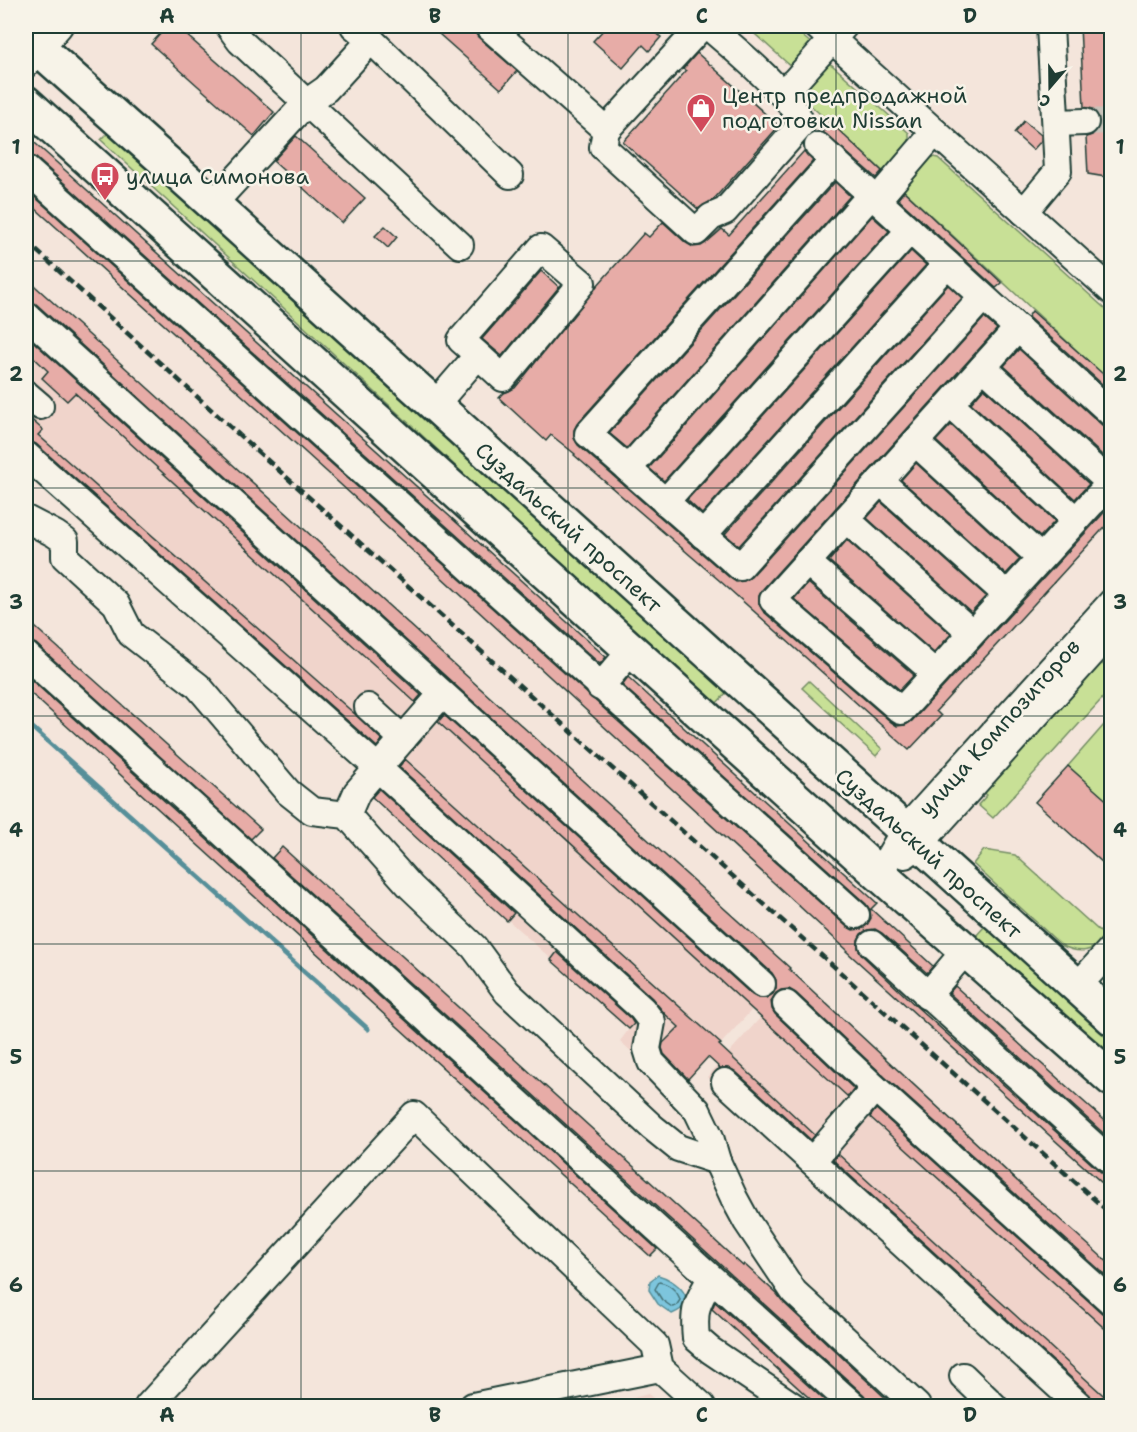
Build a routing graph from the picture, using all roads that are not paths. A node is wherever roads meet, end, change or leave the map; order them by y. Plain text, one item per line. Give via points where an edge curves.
1 (229, 26) edge
2 (488, 26) edge
3 (702, 26) edge
4 (708, 26) edge
5 (732, 26) edge
6 (1050, 26) edge
7 (831, 30) edge
8 (362, 33) edge
9 (37, 44) edge
10 (788, 86) junction
11 (26, 103) edge
12 (306, 103) junction
13 (1085, 122) tunnel mouth
14 (1056, 123) junction
15 (606, 130) junction
16 (935, 132) junction
17 (26, 169) edge
18 (510, 175) dead end
19 (874, 197) junction
20 (213, 204) junction
21 (1024, 212) junction
22 (910, 230) junction
23 (459, 245) dead end
24 (947, 264) junction
25 (1112, 291) edge
26 (983, 297) junction
27 (26, 315) edge
28 (1018, 328) junction
29 (478, 356) junction
30 (983, 367) junction
31 (950, 404) junction
32 (435, 405) junction
33 (1112, 414) edge
34 (915, 442) junction
35 (26, 455) edge
36 (628, 469) junction
37 (880, 481) junction
38 (1111, 482) edge
39 (665, 502) junction
40 (26, 519) edge
41 (846, 519) junction
42 (1076, 520) junction
43 (703, 534) junction
44 (1041, 558) junction
45 (807, 562) junction
46 (1006, 595) junction
47 (1108, 619) edge
48 (972, 633) junction
49 (632, 650) junction
50 (26, 655) edge
51 (935, 674) junction
52 (600, 687) junction
53 (442, 694) junction
54 (368, 707) dead end
55 (403, 739) junction
56 (378, 768) junction
57 (347, 815) junction
58 (912, 838) junction
59 (879, 874) junction
60 (856, 915) dead end
61 (872, 944) dead end
62 (1112, 948) edge
63 (965, 951) junction
64 (762, 984) dead end
65 (1077, 987) junction
66 (927, 996) junction
67 (786, 1004) dead end
68 (1112, 1018) edge
69 (1112, 1079) edge
70 (725, 1082) dead end
71 (875, 1088) junction
72 (717, 1161) junction
73 (812, 1161) junction
74 (1112, 1162) edge
75 (711, 1278) junction
76 (1112, 1302) edge
77 (660, 1368) junction
78 (963, 1376) dead end
79 (148, 1407) edge
80 (473, 1407) edge
81 (702, 1407) edge
82 (793, 1407) edge
83 (854, 1407) edge
84 (917, 1407) edge
85 (994, 1407) edge
86 (1080, 1407) edge

1 - 12 street
2 - 15 street
3 - 15 street
4 - 10 street
5 - 10 street
6 - 14 street
7 - 10 street
7 - 16 street
8 - 12 street via 326,89
8 - 18 street
9 - 20 main road, Суздальский проспект
10 - 15 street via 800,119 798,130 725,211 711,217 696,232 603,147
11 - 49 main road
12 - 20 street
12 - 23 street
13 - 14 street
14 - 21 street via 1058,171
16 - 19 street
16 - 21 street
17 - 52 street
19 - 22 street
19 - 36 street
19 - 36 street via 826,153 588,434
20 - 32 main road, Суздальский проспект
21 - 25 street
22 - 24 street
22 - 39 street
24 - 26 street
24 - 43 street
26 - 28 street
26 - 43 street via 740,567
27 - 53 street
28 - 30 street
28 - 33 street
29 - 29 street via 503,378 582,283 541,248 460,340
29 - 32 street
30 - 31 street
30 - 38 street
31 - 34 street
31 - 42 street
32 - 58 main road, Суздальский проспект
34 - 37 street
34 - 44 street
35 - 56 street
36 - 39 street
37 - 41 street
37 - 46 street
38 - 42 street
39 - 43 street
40 - 57 street via 64,542 65,556 116,604 131,634 198,686 288,792 312,811
41 - 45 street
41 - 48 street
42 - 44 street
44 - 46 street
45 - 51 street
45 - 51 street via 773,600 901,711
46 - 48 street
47 - 58 street, улица Композиторов
48 - 51 street
49 - 52 street
49 - 59 main road
50 - 75 street
52 - 60 street
53 - 55 street
53 - 64 street
54 - 55 street
55 - 56 street
56 - 57 street via 357,792
56 - 72 street via 642,1009 652,1022 647,1049 651,1062 698,1110
57 - 72 street via 411,887 474,947 514,1000 678,1148
58 - 59 street, улица Композиторов
58 - 65 main road, Суздальский проспект
59 - 63 main road
61 - 66 street
62 - 65 street
63 - 66 street
63 - 69 main road
65 - 68 main road, Суздальский проспект
66 - 74 street
67 - 71 street
70 - 73 street
71 - 73 street
71 - 76 street
72 - 84 street via 747,1222 794,1292
73 - 86 street
75 - 82 street via 695,1310 696,1338
75 - 83 street
77 - 79 street via 655,1345 414,1115
77 - 80 street
77 - 81 street
78 - 85 street

